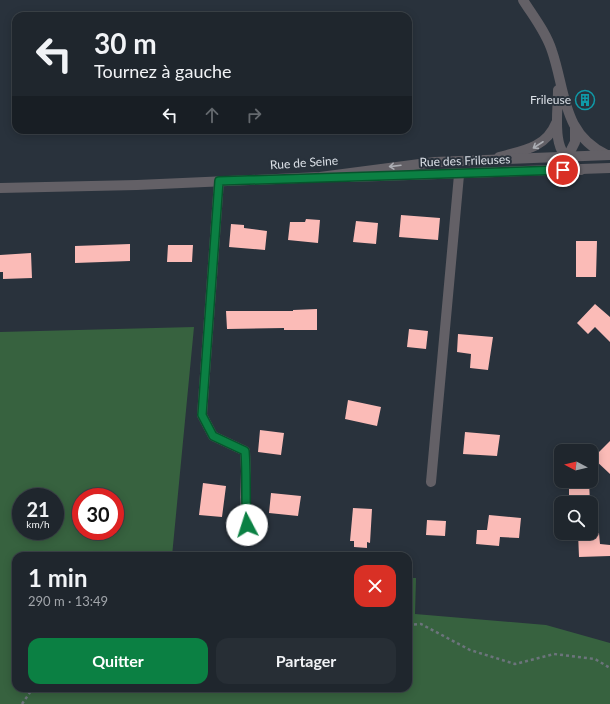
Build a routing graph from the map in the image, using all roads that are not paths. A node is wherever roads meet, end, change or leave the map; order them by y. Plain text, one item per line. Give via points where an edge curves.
1 (523, 0) edge
2 (558, 78) junction
3 (558, 113) junction
4 (574, 123) junction
5 (609, 155) edge
6 (566, 158) junction
7 (490, 159) junction
8 (610, 168) edge
9 (556, 170) junction
10 (580, 170) junction
11 (459, 175) junction
12 (320, 177) junction
13 (219, 181) junction
14 (0, 188) edge
15 (431, 482) dead end
16 (248, 540) dead end

1 - 2 street via 552,49
2 - 3 street
2 - 4 street
3 - 6 street via 558,134
3 -> 7 street via 552,131 540,144 531,149
4 - 5 street via 586,142
4 - 6 street via 575,142
5 - 6 street, Rue de Seine
6 - 7 street, Rue de Seine
6 - 9 street
6 - 10 street
7 -> 12 street, Rue de Seine via 410,164
8 - 10 street, Rue des Frileuses
9 - 10 street, Rue des Frileuses
9 - 11 street, Rue des Frileuses
11 - 12 street, Rue des Frileuses
11 - 15 street
12 - 13 street, Rue de Seine
13 - 14 street, Rue de Seine
13 - 16 street via 202,415 213,436 245,451

